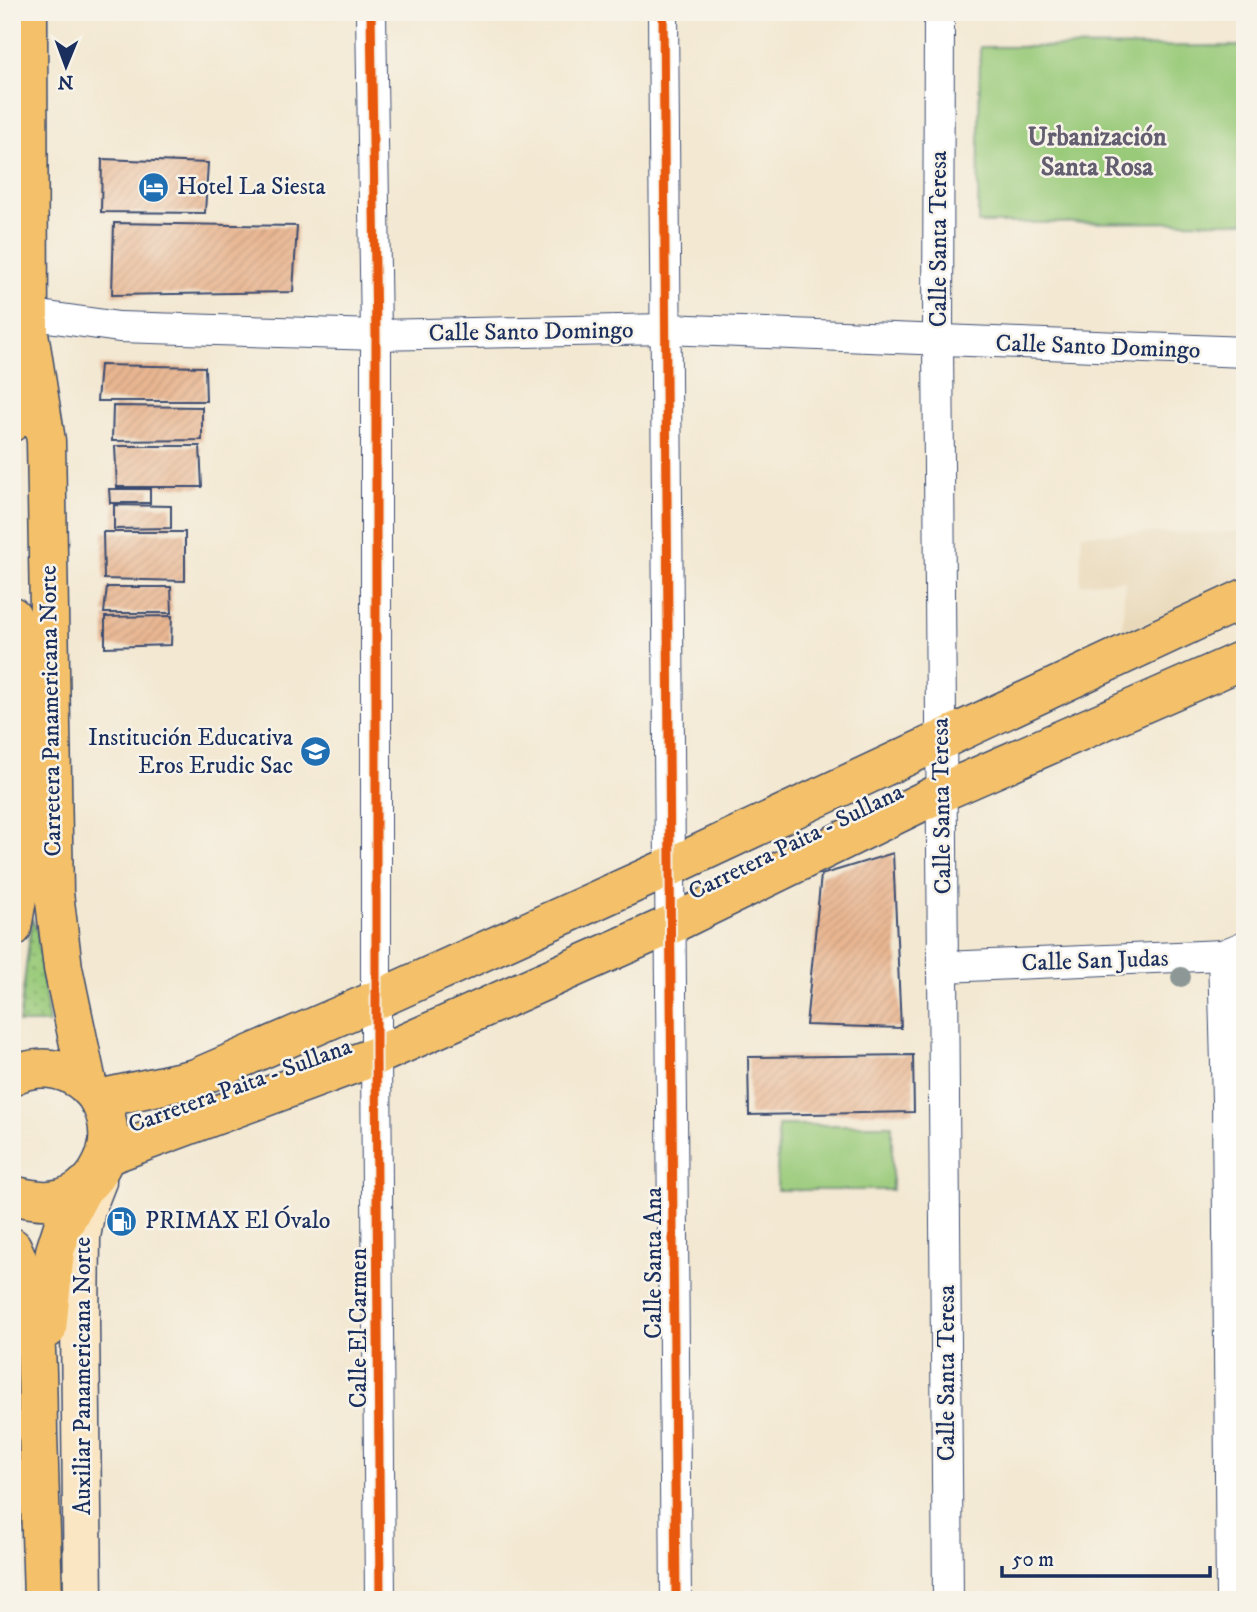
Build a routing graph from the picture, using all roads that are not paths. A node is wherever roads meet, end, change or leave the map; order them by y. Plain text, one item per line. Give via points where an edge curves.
1 (28, 12) edge
2 (371, 12) edge
3 (663, 12) edge
4 (939, 12) edge
5 (23, 320) edge
6 (666, 329) junction
7 (376, 335) junction
8 (939, 341) junction
9 (1245, 352) edge
10 (12, 422) edge
11 (1245, 598) edge
12 (12, 616) edge
13 (1245, 659) edge
14 (942, 740) junction
15 (942, 792) junction
16 (670, 867) junction
17 (670, 925) junction
18 (12, 928) edge
19 (1234, 951) edge
20 (944, 967) junction
21 (376, 1000) junction
22 (376, 1056) junction
23 (12, 1076) edge
24 (93, 1093) junction
25 (84, 1179) junction
26 (12, 1195) edge
27 (12, 1217) edge
28 (12, 1247) edge
29 (40, 1502) junction
30 (1238, 1536) edge
31 (43, 1600) edge
32 (83, 1600) edge
33 (380, 1600) edge
34 (676, 1600) edge
35 (948, 1600) edge
36 (1231, 1600) edge

1 - 5 main road, Carretera Panamericana Norte
2 - 7 street, Calle El Carmen
3 - 6 street, Calle Santa Ana
4 - 8 street, Calle Santa Teresa
5 - 7 street, Calle Santo Domingo
5 - 10 main road, Carretera Panamericana Norte
5 - 24 main road, Carretera Panamericana Norte via 46,441 54,893 63,968
6 - 7 street, Calle Santo Domingo
6 - 8 street, Calle Santo Domingo
6 - 16 street, Calle Santa Ana
7 - 21 street, Calle El Carmen
8 - 9 street, Calle Santo Domingo
8 - 14 street, Calle Santa Teresa
11 - 14 main road, Carretera Paita - Sullana
12 - 18 main road, Carretera Panamericana Norte via 18,893
13 - 15 main road, Carretera Paita - Sullana
14 - 15 street, Calle Santa Teresa
14 - 16 main road, Carretera Paita - Sullana
15 - 17 main road, Carretera Paita - Sullana
15 - 20 street, Calle Santa Teresa
16 - 17 street, Calle Santa Ana
16 - 21 main road, Carretera Paita - Sullana
17 - 22 main road, Carretera Paita - Sullana
17 - 34 street, Calle Santa Ana
19 - 20 street, Calle San Judas
19 - 30 street via 1227,1101
20 - 35 street, Calle Santa Teresa
21 - 22 street, Calle El Carmen
21 - 24 main road, Carretera Paita - Sullana via 196,1078
22 - 25 main road, Carretera Paita - Sullana
22 - 33 street, Calle El Carmen
23 - 24 main road via 40,1068 61,1070 80,1079
24 - 25 main road, Carretera Panamericana Norte via 108,1123 109,1140
25 - 26 main road
25 - 27 main road
25 - 29 main road via 55,1251 48,1307
25 - 32 main road, Auxiliar Panamericana Norte via 79,1322
28 - 29 main road via 30,1300 36,1354
29 - 31 main road
30 - 36 street

